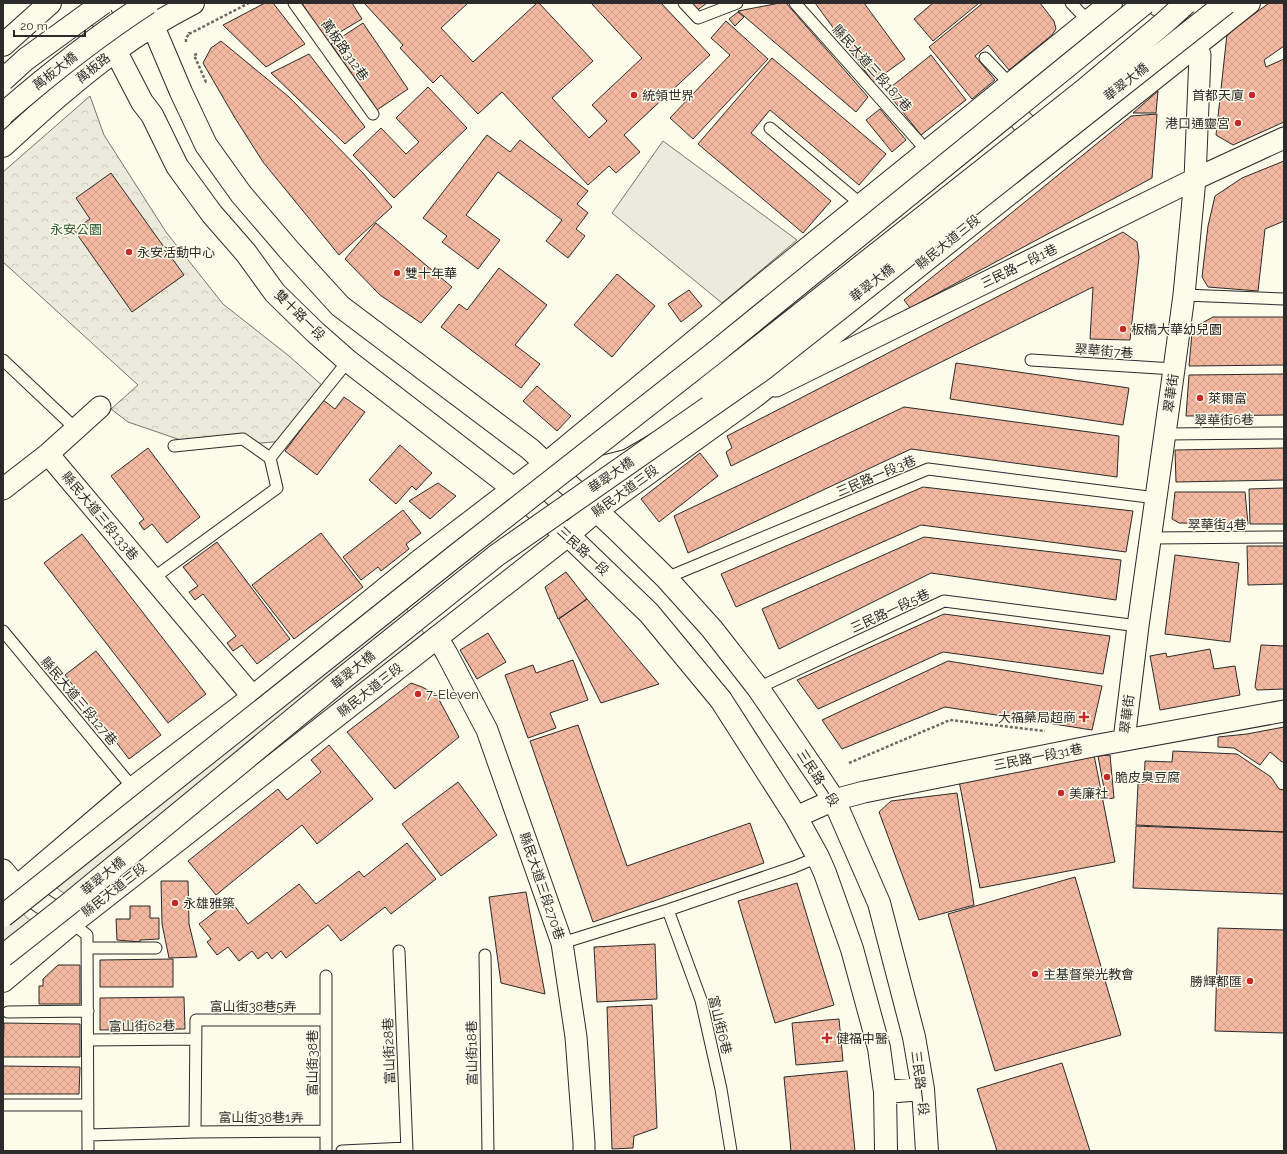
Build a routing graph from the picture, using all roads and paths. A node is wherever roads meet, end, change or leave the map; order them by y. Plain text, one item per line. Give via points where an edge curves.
1 (50, 3) edge
2 (96, 3) edge
3 (103, 3) edge
4 (142, 3) edge
5 (148, 3) edge
6 (249, 3) edge
7 (294, 3) edge
8 (684, 3) edge
9 (737, 3) edge
10 (795, 3) edge
11 (1071, 3) edge
12 (1111, 3) edge
13 (1145, 3) edge
14 (1155, 3) edge
15 (1186, 3) edge
16 (1219, 3) edge
17 (1226, 3) edge
18 (1249, 3) edge
19 (188, 5) edge
20 (1088, 21) junction
21 (153, 26) junction
22 (189, 34) junction
23 (3, 45) edge
24 (1196, 45) junction
25 (185, 46) dead end
26 (115, 50) junction
27 (189, 52) dead end
28 (197, 54) dead end
29 (985, 58) dead end
30 (199, 70) dead end
31 (3, 80) edge
32 (208, 82) dead end
33 (1010, 84) junction
34 (3, 114) edge
35 (373, 114) dead end
36 (770, 128) dead end
37 (1284, 138) edge
38 (3, 146) edge
39 (1067, 148) junction
40 (928, 152) junction
41 (1195, 179) junction
42 (862, 205) junction
43 (1184, 295) junction
44 (1284, 299) edge
45 (3, 360) edge
46 (1031, 360) dead end
47 (348, 361) junction
48 (1174, 369) junction
49 (755, 396) junction
50 (100, 407) dead end
51 (76, 429) junction
52 (1284, 433) edge
53 (1165, 434) junction
54 (174, 446) dead end
55 (48, 454) junction
56 (270, 458) junction
57 (546, 464) junction
58 (3, 489) edge
59 (514, 489) junction
60 (1156, 498) junction
61 (590, 504) junction
62 (550, 522) joint
63 (568, 535) junction
64 (1284, 537) edge
65 (1151, 538) junction
66 (418, 562) junction
67 (666, 578) junction
68 (152, 579) junction
69 (1138, 626) junction
70 (3, 631) edge
71 (437, 637) junction
72 (758, 688) junction
73 (253, 697) junction
74 (1284, 711) edge
75 (1050, 732) dead end
76 (1124, 740) junction
77 (849, 763) dead end
78 (133, 788) junction
79 (834, 800) junction
80 (796, 817) junction
81 (818, 857) junction
82 (3, 870) edge
83 (10, 893) edge
84 (668, 910) junction
85 (3, 916) edge
86 (72, 923) junction
87 (562, 943) junction
88 (88, 948) junction
89 (156, 948) dead end
90 (399, 951) dead end
91 (485, 954) dead end
92 (3, 956) edge
93 (326, 976) dead end
94 (3, 981) edge
95 (88, 1011) junction
96 (8, 1012) dead end
97 (326, 1020) junction
98 (196, 1039) junction
99 (88, 1040) junction
100 (923, 1089) junction
101 (885, 1092) junction
102 (3, 1105) edge
103 (88, 1105) junction
104 (326, 1131) junction
105 (195, 1132) junction
106 (88, 1135) junction
107 (407, 1150) edge
108 (88, 1151) edge
109 (326, 1151) edge
110 (342, 1151) edge
111 (488, 1151) edge
112 (584, 1151) edge
113 (731, 1151) edge
114 (886, 1151) edge
115 (927, 1151) edge

1 - 23 main road
2 - 26 main road, 雙十路一段
3 - 31 main road, 萬板大橋, bridge via 26,59
4 - 21 main road
5 - 34 main road, 萬板大橋, bridge via 124,18 35,86
6 - 22 path
7 - 35 lane, 萬板路312巷
8 - 9 lane via 698,18
10 - 40 lane, 縣民大道三段187巷
11 - 20 lane
12 - 20 main road
13 - 85 main road, 華翠大橋, bridge via 713,354
14 - 24 main road via 1177,17
15 - 57 main road, bridge via 1083,91 707,388 619,440 583,448
16 - 24 main road
17 - 92 main road, 華翠大橋, bridge via 762,370 497,556
18 - 24 main road, 縣民大道三段
19 - 21 main road, 萬板路
19 - 22 path
20 - 33 main road
21 - 26 main road, 萬板路
21 - 57 main road via 206,145 241,194 289,250 340,306 530,449
22 - 25 path
24 - 39 main road, 縣民大道三段
24 - 41 street, 翠華街 via 1200,55
26 - 38 main road, 萬板路 via 52,101
26 - 47 main road, 雙十路一段 via 177,166 212,214 246,253 275,293
27 - 30 path
28 - 32 path via 194,56
29 - 33 lane
33 - 39 main road via 1009,98 1019,118 1043,139
33 - 40 main road
36 - 42 lane
37 - 41 street, 三民路一段1巷
39 - 49 main road, 縣民大道三段
40 - 42 main road
41 - 43 street, 翠華街
41 - 49 street, 三民路一段1巷
42 - 57 main road
43 - 44 lane
43 - 48 street, 翠華街
45 - 51 lane
46 - 48 lane, 翠華街7巷
47 - 56 lane
47 - 59 main road, 雙十路一段
48 - 53 street, 翠華街
49 - 61 main road, 縣民大道三段
50 - 51 street
51 - 55 street
52 - 53 lane, 翠華街6巷
53 - 60 street, 翠華街
54 - 56 lane via 243,439
55 - 58 street
55 - 68 street, 縣民大道三段133巷
56 - 68 lane via 277,488
57 - 59 main road
57 - 61 main road
59 - 62 main road, 雙十路一段
59 - 66 main road
60 - 65 street, 翠華街
60 - 67 lane, 三民路一段3巷 via 928,469
61 - 63 main road, 縣民大道三段
61 - 67 main road, 三民路一段
62 - 63 main road, 三民路一段
63 - 71 main road, 縣民大道三段
63 - 80 main road, 三民路一段 via 649,613 721,700
64 - 65 lane, 翠華街4巷
65 - 69 street, 翠華街
66 - 71 main road via 405,586 410,605 423,624
66 - 73 main road
67 - 72 main road, 三民路一段 via 712,629
68 - 73 street, 縣民大道三段133巷
69 - 72 lane, 三民路一段5巷 via 944,601
69 - 76 street, 翠華街
70 - 78 lane, 縣民大道三段127巷
71 - 86 main road, 縣民大道三段
71 - 87 street, 縣民大道三段270巷 via 487,730
72 - 79 main road, 三民路一段
73 - 78 main road
74 - 76 street, 三民路一段31巷
75 - 77 path via 950,720
76 - 79 street, 三民路一段31巷
78 - 83 main road
79 - 80 street, 三民路一段31巷
79 - 100 main road, 三民路一段 via 879,903 914,1037
80 - 81 main road, 三民路一段
81 - 84 lane
81 - 101 main road, 三民路一段 via 852,949 879,1048
82 - 83 street
83 - 86 street
84 - 87 lane
84 - 113 lane, 富山街6巷 via 701,1000 721,1089
86 - 88 lane via 87,935
86 - 94 main road, 縣民大道三段
87 - 112 street, 縣民大道三段270巷 via 576,1037
88 - 89 lane
88 - 95 lane
90 - 107 lane, 富山街28巷
91 - 111 lane, 富山街18巷
93 - 97 lane, 富山街38巷
95 - 96 lane
95 - 99 lane
97 - 98 lane, 富山街38巷5弄 via 196,1020
97 - 104 lane, 富山街38巷
98 - 99 lane, 富山街62巷
98 - 105 lane, 富山街38巷5弄
99 - 103 lane
100 - 101 main road
100 - 115 main road, 三民路一段
101 - 114 main road, 三民路一段
102 - 103 lane
103 - 106 lane
104 - 105 lane, 富山街38巷1弄
104 - 109 lane, 富山街38巷
105 - 106 lane
106 - 108 lane
107 - 110 lane

